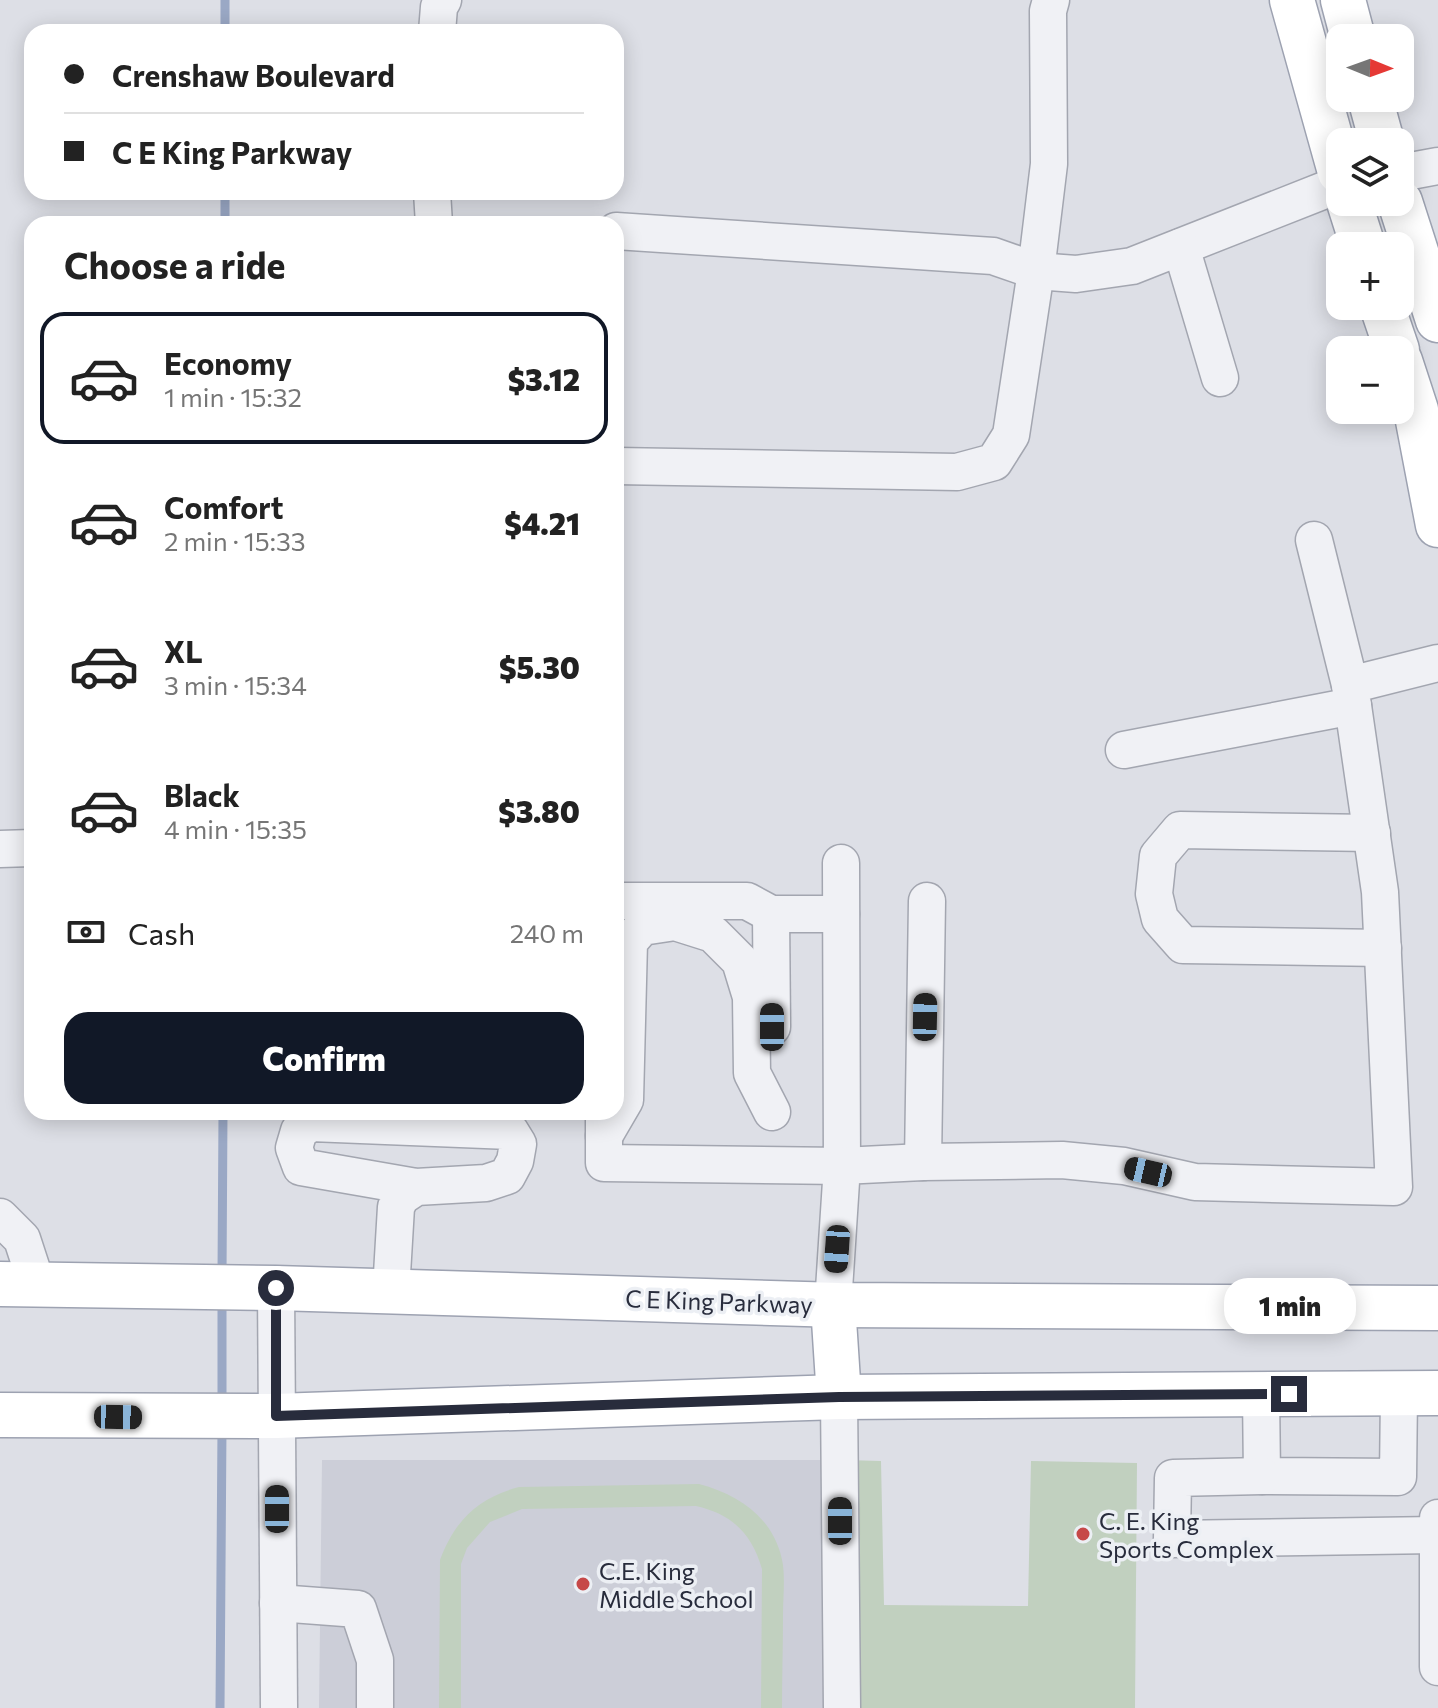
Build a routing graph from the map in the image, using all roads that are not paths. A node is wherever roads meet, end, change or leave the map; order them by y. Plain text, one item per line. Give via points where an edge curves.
1 (443, 0) edge
2 (1051, 0) edge
3 (1292, 0) edge
4 (1343, 0) edge
5 (438, 24) edge
6 (1349, 24) edge
7 (1328, 128) edge
8 (1438, 166) edge
9 (1414, 170) edge
10 (1326, 190) edge
11 (1405, 216) edge
12 (624, 232) edge
13 (1181, 247) junction
14 (1036, 271) junction
15 (1438, 320) edge
16 (1220, 378) dead end
17 (1414, 404) edge
18 (624, 466) edge
19 (1438, 525) edge
20 (1314, 540) dead end
21 (1438, 663) edge
22 (1352, 695) junction
23 (1124, 750) dead end
24 (1372, 833) junction
25 (24, 848) edge
26 (0, 849) edge
27 (841, 863) dead end
28 (624, 901) edge
29 (927, 901) dead end
30 (771, 914) junction
31 (841, 914) junction
32 (1383, 948) junction
33 (624, 1101) edge
34 (772, 1112) junction
35 (604, 1124) edge
36 (923, 1162) junction
37 (773, 1165) junction
38 (842, 1166) junction
39 (416, 1187) junction
40 (0, 1217) edge
41 (18, 1284) edge
42 (257, 1288) junction
43 (391, 1291) junction
44 (833, 1305) junction
45 (1438, 1308) edge
46 (1261, 1394) junction
47 (1419, 1394) edge
48 (839, 1397) junction
49 (0, 1415) edge
50 (259, 1416) junction
51 (1262, 1476) junction
52 (1398, 1477) junction
53 (1437, 1524) edge
54 (278, 1603) junction
55 (1438, 1667) edge
56 (279, 1708) edge
57 (375, 1708) edge
58 (842, 1708) edge

1 - 5 street
2 - 14 street via 1049,164
3 - 7 main road
4 - 6 main road
8 - 9 street
10 - 13 street
11 - 15 main road
12 - 14 street via 993,256
13 - 14 street via 1132,266 1076,274
13 - 16 street
14 - 18 street via 1011,435 994,462 957,472
17 - 19 main road
20 - 22 street
21 - 22 street
22 - 23 street
22 - 24 street
24 - 32 street
24 - 32 street via 1180,830 1158,856 1154,894 1160,919 1183,945
25 - 26 street
27 - 31 street
28 - 30 street via 747,901
29 - 36 street
30 - 31 street
30 - 34 street
31 - 38 street
32 - 36 street via 1394,1187 1195,1182 1124,1166 1062,1160
33 - 34 street via 629,942 642,927 675,922 713,934 740,961 751,997 752,1073
34 - 37 street
35 - 37 street via 604,1163
36 - 38 street
37 - 38 street
38 - 44 street
39 - 39 street via 486,1183 507,1176 518,1144 510,1131 311,1123 299,1131 294,1148 301,1167
39 - 43 street via 396,1207
40 - 41 street via 22,1239
41 - 42 main road, C E King Parkway
42 - 43 main road, C E King Parkway
42 - 50 street
43 - 44 main road, C E King Parkway
44 - 45 main road, C E King Parkway
44 - 48 main road
46 - 47 main road
46 - 48 main road
46 - 51 street
47 - 52 street
48 - 50 main road
48 - 58 street
49 - 50 main road
50 - 54 street
51 - 52 street
51 - 53 street via 1173,1478 1172,1539
52 - 53 street
53 - 55 street
54 - 56 street
54 - 57 street via 358,1609 375,1660

